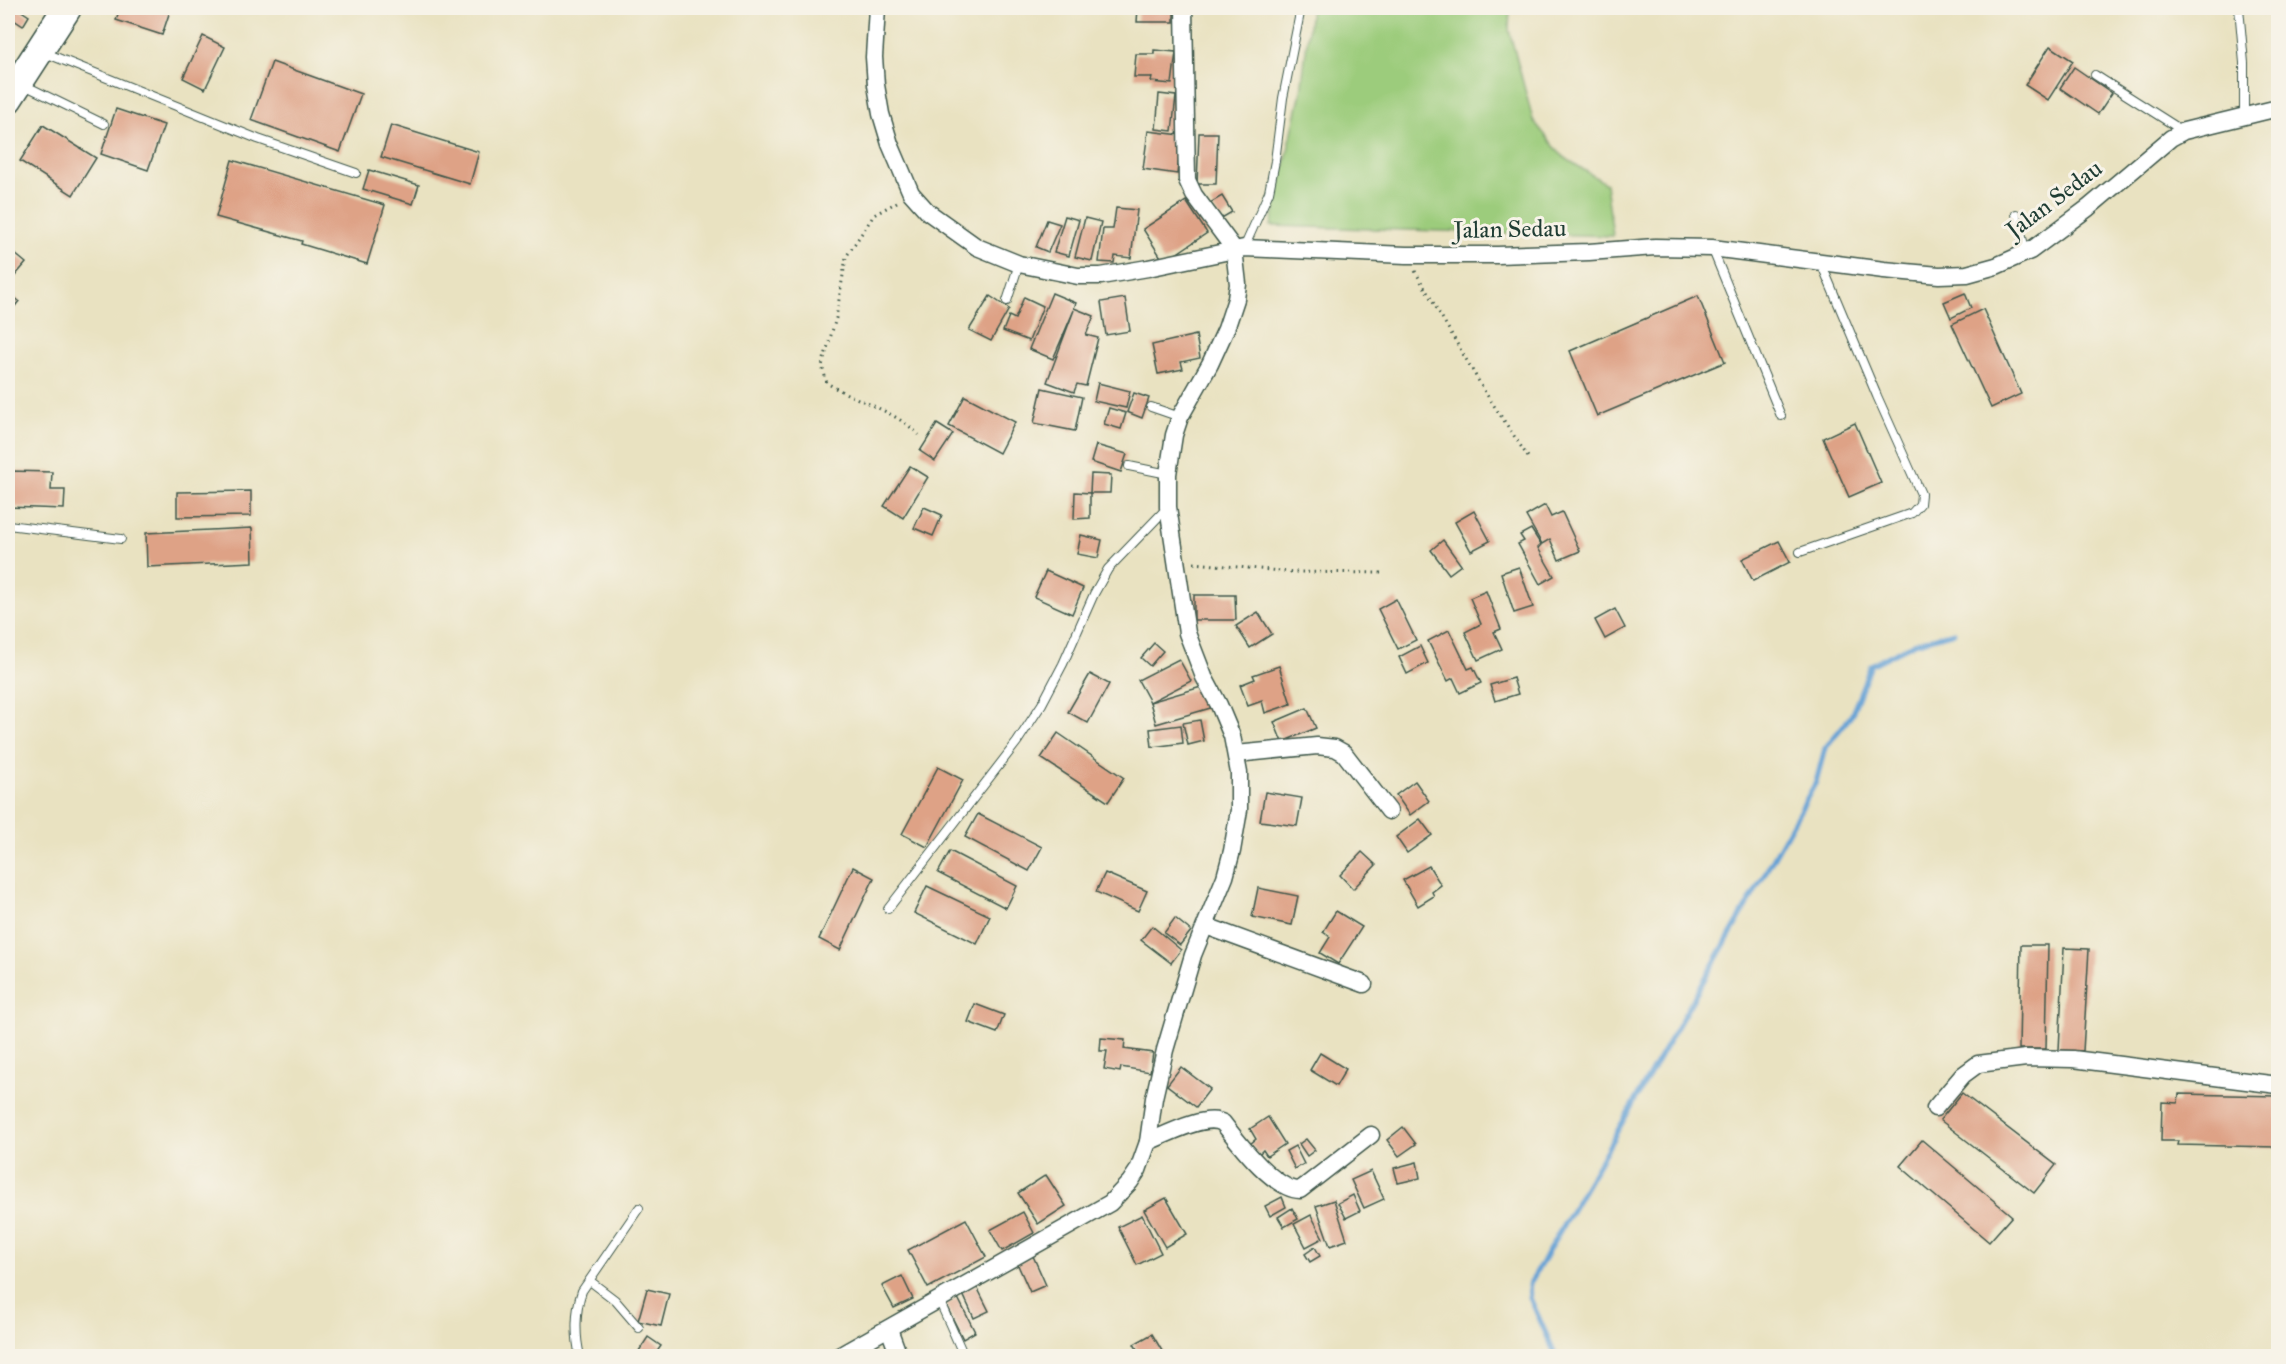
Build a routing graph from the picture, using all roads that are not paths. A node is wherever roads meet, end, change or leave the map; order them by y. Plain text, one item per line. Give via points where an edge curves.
1 (68, 8) edge
2 (877, 8) edge
3 (1185, 8) edge
4 (1301, 8) edge
5 (2239, 8) edge
6 (40, 51) junction
7 (2096, 75) dead end
8 (13, 91) edge
9 (2278, 108) edge
10 (2244, 117) junction
11 (104, 124) dead end
12 (2184, 131) junction
13 (356, 173) dead end
14 (2016, 213) dead end
15 (1712, 248) junction
16 (1239, 249) junction
17 (2025, 253) junction
18 (1821, 263) junction
19 (1019, 264) junction
20 (1007, 302) dead end
21 (1151, 407) dead end
22 (1781, 416) dead end
23 (1180, 417) junction
24 (1130, 466) dead end
25 (1168, 474) junction
26 (1168, 507) junction
27 (8, 525) edge
28 (121, 539) dead end
29 (1800, 552) dead end
30 (1236, 754) junction
31 (1389, 811) dead end
32 (888, 909) dead end
33 (1206, 926) junction
34 (1364, 984) dead end
35 (2278, 1085) edge
36 (1935, 1108) dead end
37 (1371, 1135) dead end
38 (1148, 1142) junction
39 (639, 1208) dead end
40 (590, 1281) junction
41 (939, 1300) junction
42 (639, 1328) dead end
43 (889, 1329) junction
44 (580, 1356) edge
45 (839, 1356) edge
46 (899, 1356) edge
47 (964, 1356) edge

1 - 6 highway
2 - 19 street, Jalan Sedau via 874,57 879,104 890,144 911,193 952,231 977,247
3 - 16 street via 1186,180
4 - 16 lane via 1269,192
5 - 10 lane
6 - 8 highway
6 - 13 lane via 248,136
7 - 12 lane
8 - 11 lane
9 - 10 street, Jalan Sedau
10 - 12 street, Jalan Sedau
12 - 17 street, Jalan Sedau
14 - 17 lane
15 - 16 street, Jalan Sedau via 1406,255
15 - 18 street, Jalan Sedau
15 - 22 lane
16 - 19 street, Jalan Sedau via 1101,276 1078,276
16 - 23 street via 1236,299 1226,329
17 - 18 street, Jalan Sedau via 1968,274 1940,275
18 - 29 lane via 1921,494 1920,504 1912,513
19 - 20 lane
21 - 23 lane
23 - 25 street
24 - 25 lane
25 - 26 street
26 - 30 street via 1187,633
26 - 32 lane via 1108,569 1042,704
27 - 28 lane
30 - 31 street via 1317,746 1335,748 1344,753
30 - 33 street via 1239,810 1234,841
33 - 34 street
33 - 38 street via 1193,955 1165,1050
35 - 36 street via 2073,1059 2026,1058 1978,1064
37 - 38 street via 1300,1190 1286,1186 1269,1173 1218,1120 1205,1120
38 - 41 street via 1138,1170 1110,1203
39 - 40 lane
40 - 42 lane via 615,1300
40 - 44 lane via 578,1302 576,1315
41 - 43 street
41 - 47 lane
43 - 45 street
43 - 46 street

